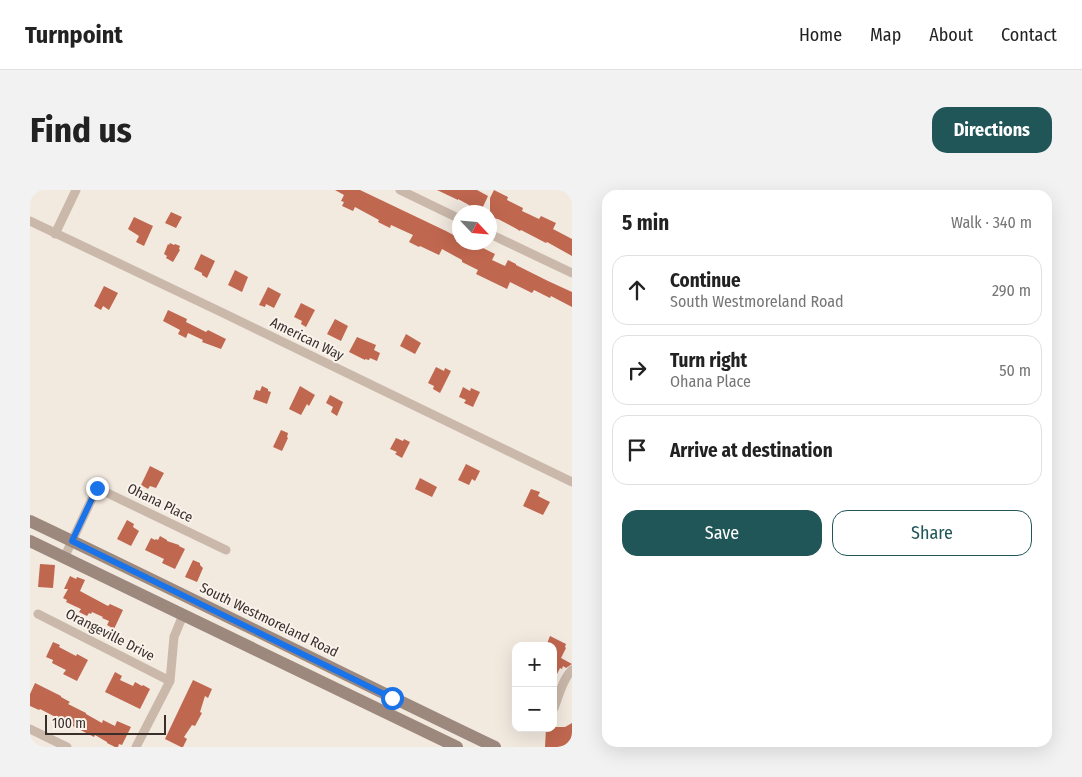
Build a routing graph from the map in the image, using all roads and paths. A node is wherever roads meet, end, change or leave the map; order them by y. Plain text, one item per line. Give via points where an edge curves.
1 (76, 190) edge
2 (400, 190) edge
3 (452, 215) edge
4 (30, 222) edge
5 (56, 234) junction
6 (497, 237) edge
7 (572, 274) edge
8 (572, 482) edge
9 (30, 521) edge
10 (30, 541) edge
11 (72, 541) junction
12 (226, 550) dead end
13 (64, 558) junction
14 (192, 599) junction
15 (38, 614) dead end
16 (184, 615) junction
17 (572, 670) edge
18 (170, 681) junction
19 (392, 698) junction
20 (557, 699) edge
21 (384, 712) junction
22 (30, 729) edge
23 (67, 747) edge
24 (136, 747) edge
25 (457, 747) edge
26 (495, 747) edge

1 - 5 street
2 - 3 street
4 - 5 street, American Way
5 - 8 street, American Way
6 - 7 street
9 - 11 main road, South Westmoreland Road
10 - 13 main road
11 - 12 street, Ohana Place via 97,488
11 - 13 street, Ohana Place
11 - 14 main road, South Westmoreland Road
13 - 16 main road
14 - 16 main road
14 - 19 main road, South Westmoreland Road
15 - 18 street, Orangeville Drive
16 - 18 street via 174,637
16 - 21 main road
17 - 20 street
18 - 24 street
19 - 21 main road
19 - 26 main road, South Westmoreland Road
21 - 25 main road
22 - 23 street

